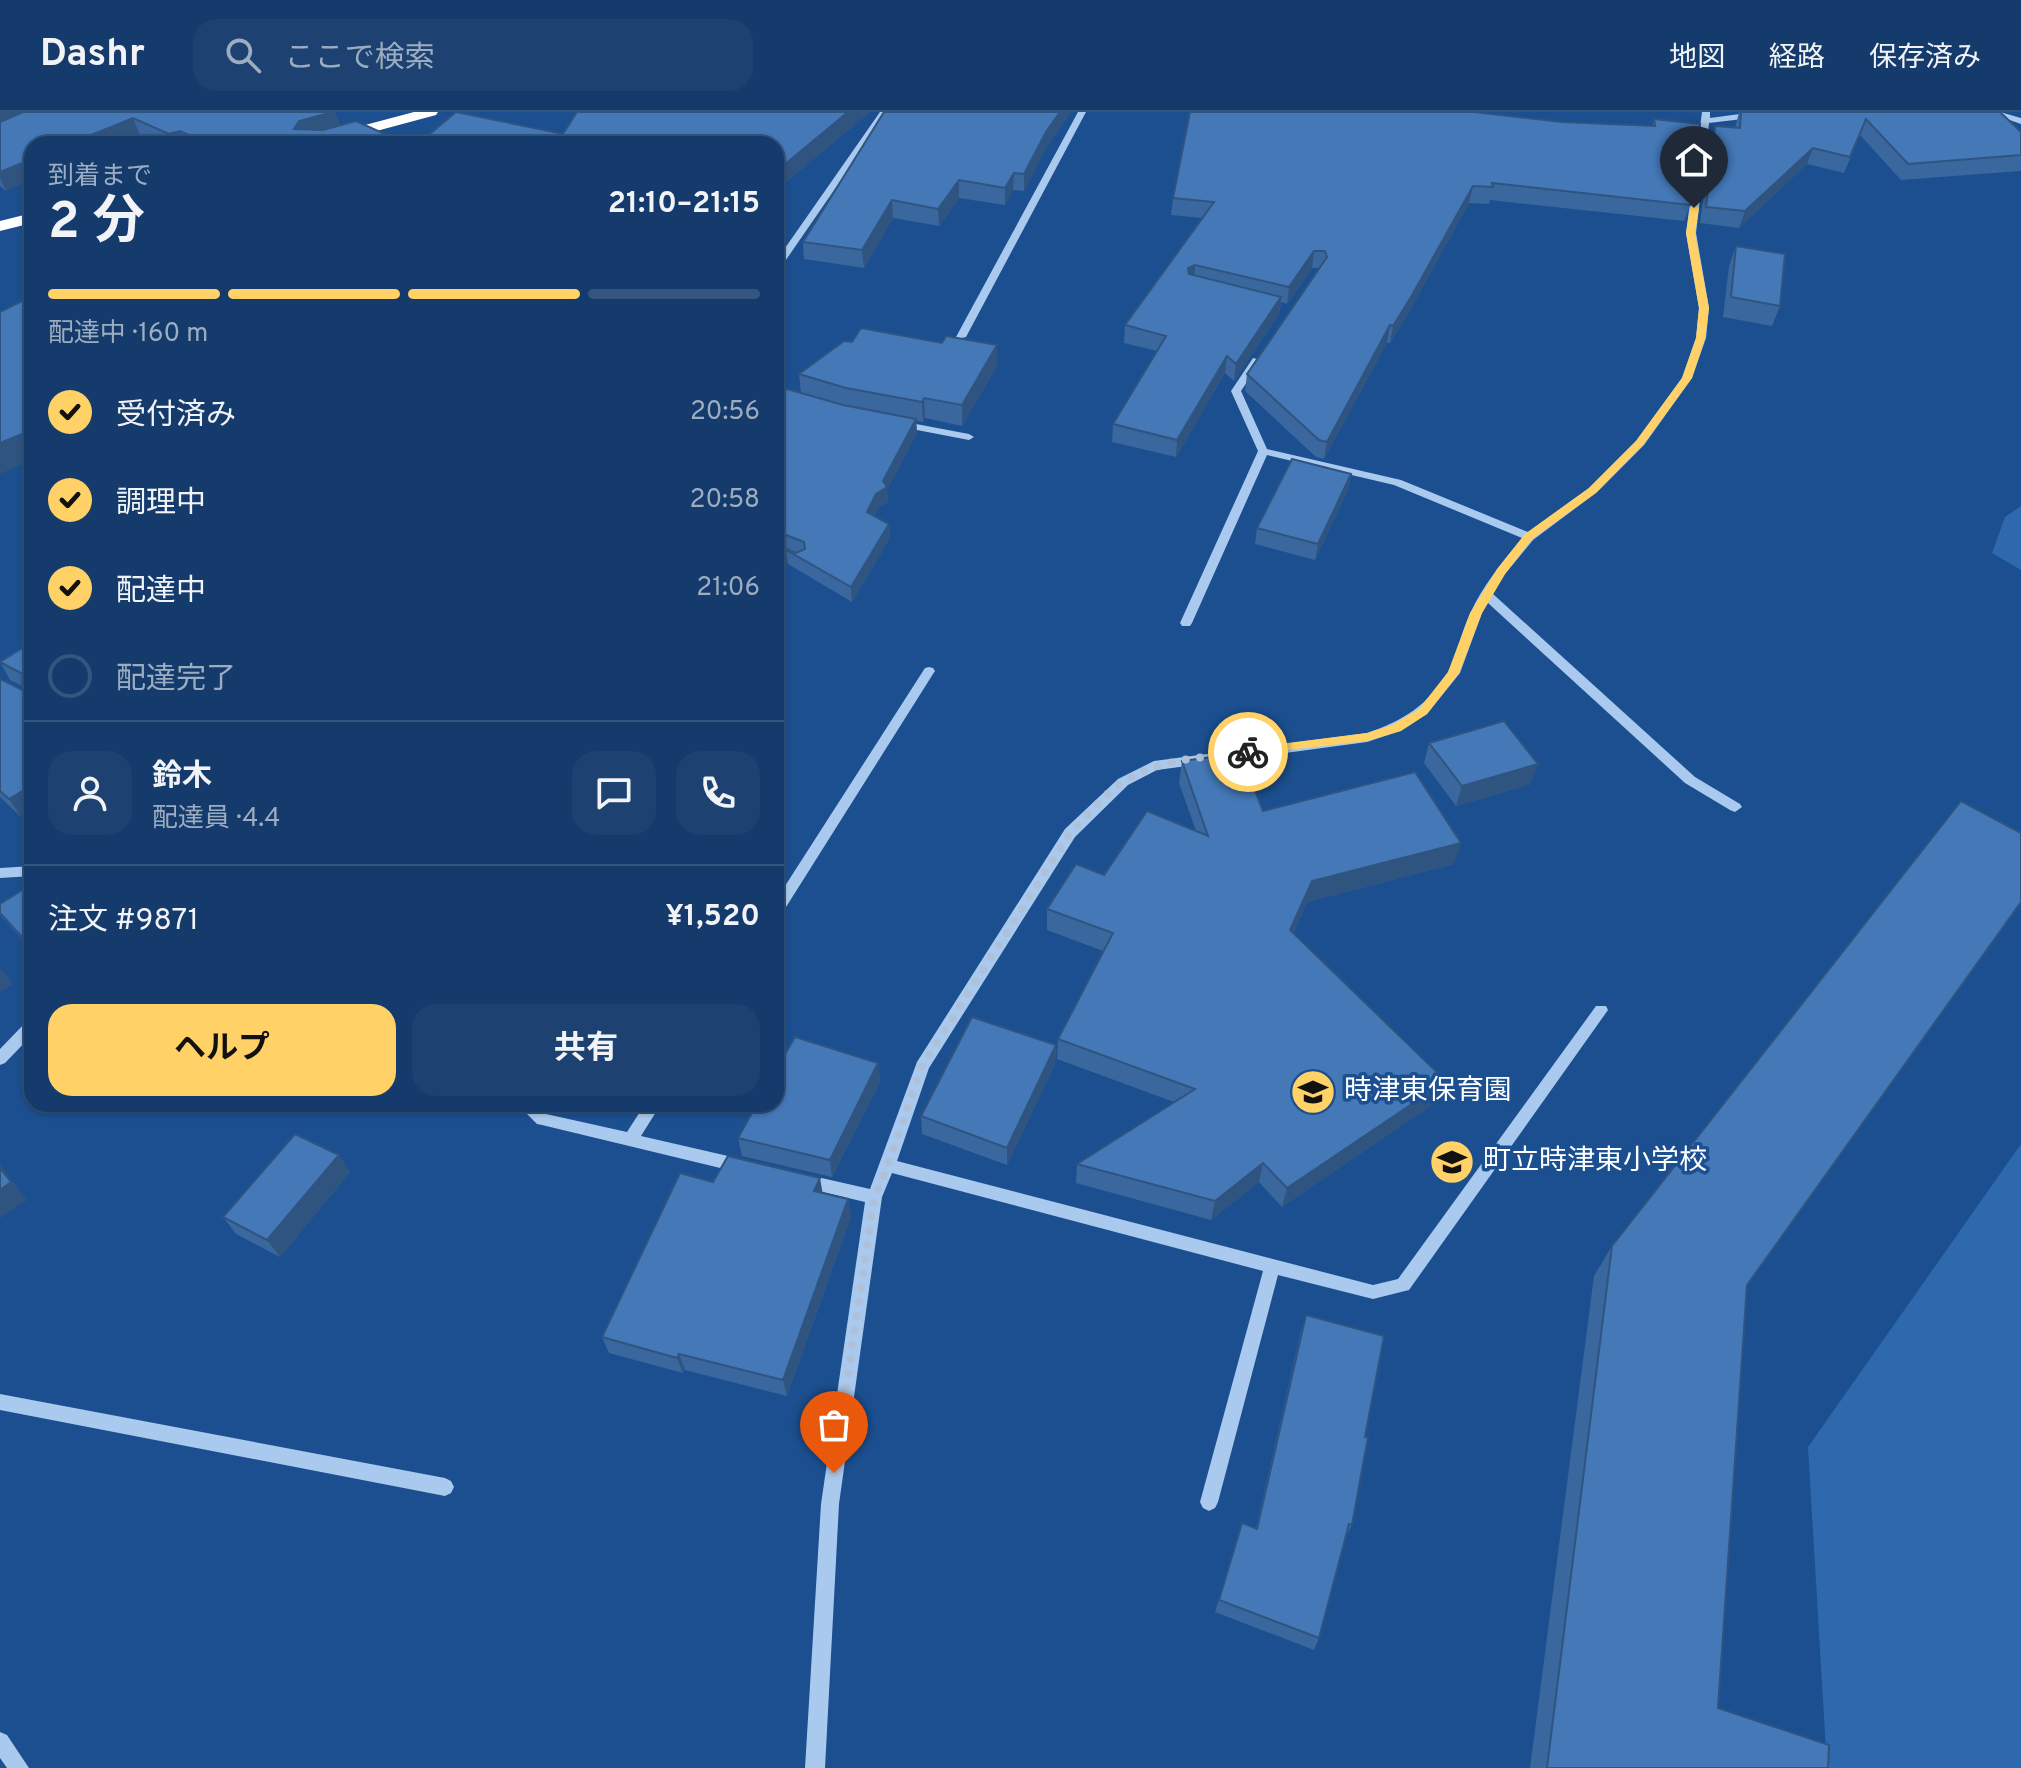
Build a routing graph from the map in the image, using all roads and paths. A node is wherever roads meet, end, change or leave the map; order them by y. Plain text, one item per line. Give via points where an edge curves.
1 (431, 112) edge
2 (884, 112) edge
3 (1082, 112) edge
4 (1776, 112) edge
5 (1991, 112) edge
6 (2021, 121) edge
7 (1705, 122) edge
8 (1689, 131) edge
9 (340, 136) edge
10 (24, 220) edge
11 (0, 226) edge
12 (784, 256) edge
13 (961, 337) edge
14 (1267, 345) edge
15 (892, 423) edge
16 (969, 437) dead end
17 (1263, 451) junction
18 (1529, 537) junction
19 (1487, 595) junction
20 (1186, 623) dead end
21 (929, 671) dead end
22 (1735, 807) dead end
23 (24, 872) edge
24 (0, 873) edge
25 (784, 898) edge
26 (1601, 1010) dead end
27 (24, 1034) edge
28 (0, 1059) edge
29 (534, 1112) edge
30 (648, 1112) edge
31 (630, 1140) junction
32 (888, 1165) junction
33 (752, 1168) edge
34 (782, 1175) edge
35 (874, 1197) junction
36 (1273, 1265) junction
37 (0, 1402) edge
38 (445, 1487) dead end
39 (1209, 1502) dead end
40 (0, 1742) edge
41 (19, 1768) edge
42 (815, 1768) edge

1 - 9 highway
2 - 12 street
3 - 13 street
4 - 7 street
5 - 6 street
7 - 8 street
7 - 18 street via 1691,233 1704,308 1701,338 1687,378 1640,443 1593,490
10 - 11 highway
14 - 17 street via 1236,391
15 - 16 street
17 - 18 street via 1397,482
17 - 20 street
18 - 19 street
19 - 22 street via 1690,780
19 - 32 street via 1454,673 1423,711 1396,728 1367,737 1154,766 1123,782 1091,812 1070,833 922,1066
21 - 25 street
23 - 24 street
26 - 36 street via 1403,1285 1373,1292
27 - 28 street
29 - 31 street via 542,1119
30 - 31 street
31 - 33 street
32 - 35 street
32 - 36 street
34 - 35 street
35 - 42 street via 830,1504
36 - 39 street
37 - 38 street
40 - 41 street

